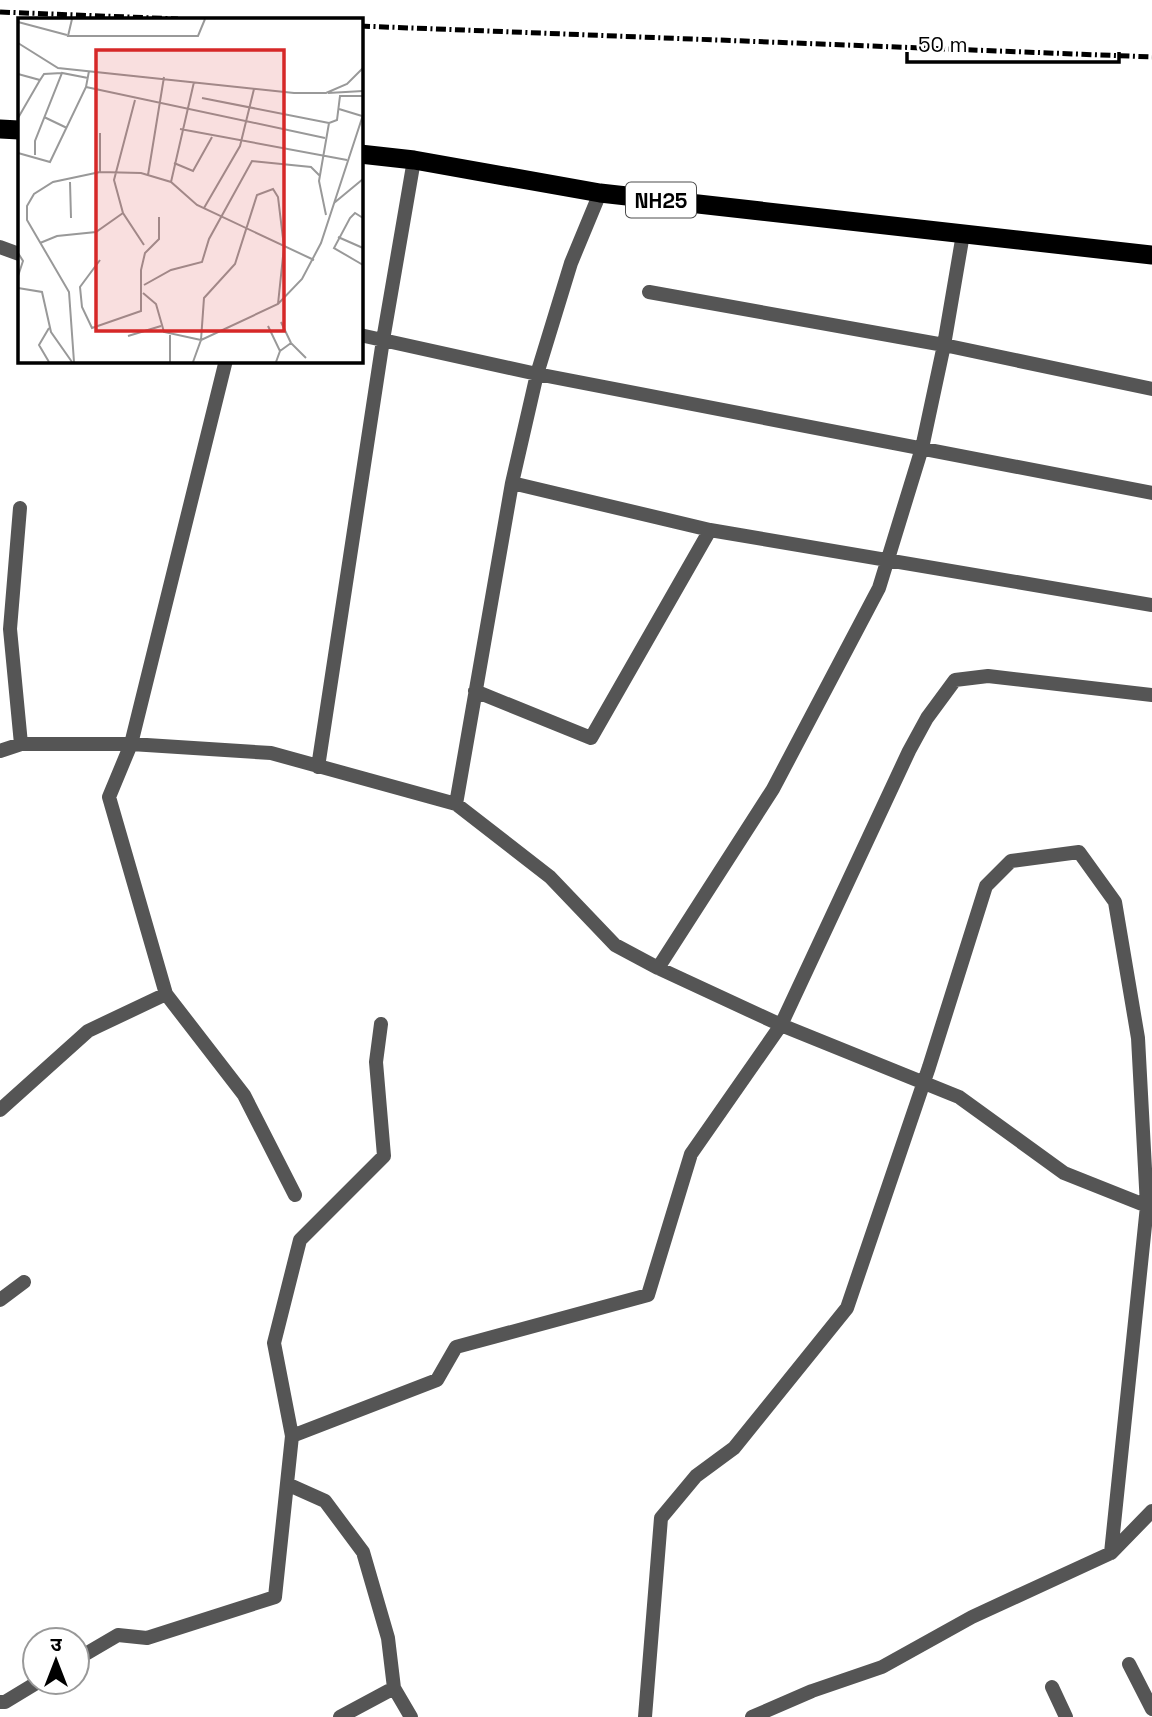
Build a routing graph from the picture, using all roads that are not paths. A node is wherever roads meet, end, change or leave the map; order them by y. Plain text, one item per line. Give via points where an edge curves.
1 (0, 129) edge
2 (18, 130) edge
3 (362, 154) edge
4 (414, 160) junction
5 (600, 193) junction
6 (963, 234) junction
7 (0, 247) edge
8 (18, 254) edge
9 (1152, 255) edge
10 (649, 292) dead end
11 (362, 335) edge
12 (383, 340) junction
13 (944, 345) junction
14 (226, 362) edge
15 (537, 374) junction
16 (1152, 389) edge
17 (922, 448) junction
18 (512, 483) junction
19 (1152, 493) edge
20 (20, 508) dead end
21 (710, 530) junction
22 (888, 560) junction
23 (1152, 605) edge
24 (475, 691) junction
25 (1152, 695) edge
26 (21, 744) junction
27 (131, 744) junction
28 (0, 751) edge
29 (318, 767) junction
30 (456, 804) junction
31 (657, 968) junction
32 (166, 994) junction
33 (381, 1024) dead end
34 (781, 1025) junction
35 (922, 1082) junction
36 (0, 1110) edge
37 (295, 1195) dead end
38 (1149, 1207) edge
39 (24, 1282) dead end
40 (0, 1300) edge
41 (292, 1436) junction
42 (287, 1483) junction
43 (1152, 1511) edge
44 (1111, 1553) junction
45 (91, 1650) edge
46 (1129, 1664) dead end
47 (1052, 1687) dead end
48 (394, 1688) junction
49 (21, 1692) edge
50 (0, 1702) edge
51 (1152, 1709) edge
52 (340, 1717) edge
53 (411, 1717) edge
54 (645, 1717) edge
55 (752, 1717) edge
56 (1066, 1717) edge

1 - 2 highway
3 - 4 highway, NH25
4 - 5 highway, NH25
4 - 12 street
5 - 6 highway, NH25
5 - 15 street via 571,263
6 - 9 highway, NH25
6 - 13 street
7 - 8 street
10 - 13 street
11 - 12 street
12 - 15 street
12 - 29 street
13 - 16 street
13 - 17 street
14 - 27 street
15 - 17 street
15 - 18 street
17 - 19 street
17 - 22 street
18 - 21 street
18 - 24 street
20 - 26 street via 10,629
21 - 22 street
21 - 24 street via 591,738
22 - 23 street
22 - 31 street via 879,588 773,789
24 - 30 street
25 - 34 street via 988,676 955,680 909,751
26 - 27 street
26 - 28 street
27 - 29 street via 271,753
27 - 32 street via 109,797
29 - 30 street
30 - 31 street via 550,877 615,945
31 - 34 street
32 - 36 street via 89,1031
32 - 37 street via 244,1095
33 - 41 street via 376,1062 384,1156 300,1240 274,1343
34 - 35 street
34 - 41 street via 691,1154 648,1295 456,1347 437,1380
35 - 38 street via 959,1097 1064,1173
35 - 38 street via 986,886 1011,861 1079,852 1115,902 1138,1038
35 - 54 street via 848,1308 734,1448 696,1476 661,1518
38 - 44 street
39 - 40 street
41 - 42 street
42 - 45 street via 275,1597 147,1638 118,1634
42 - 48 street via 325,1501 363,1552 388,1638
43 - 44 street
44 - 55 street via 972,1617 882,1667
46 - 51 street
47 - 56 street
48 - 52 street
48 - 53 street
49 - 50 street

